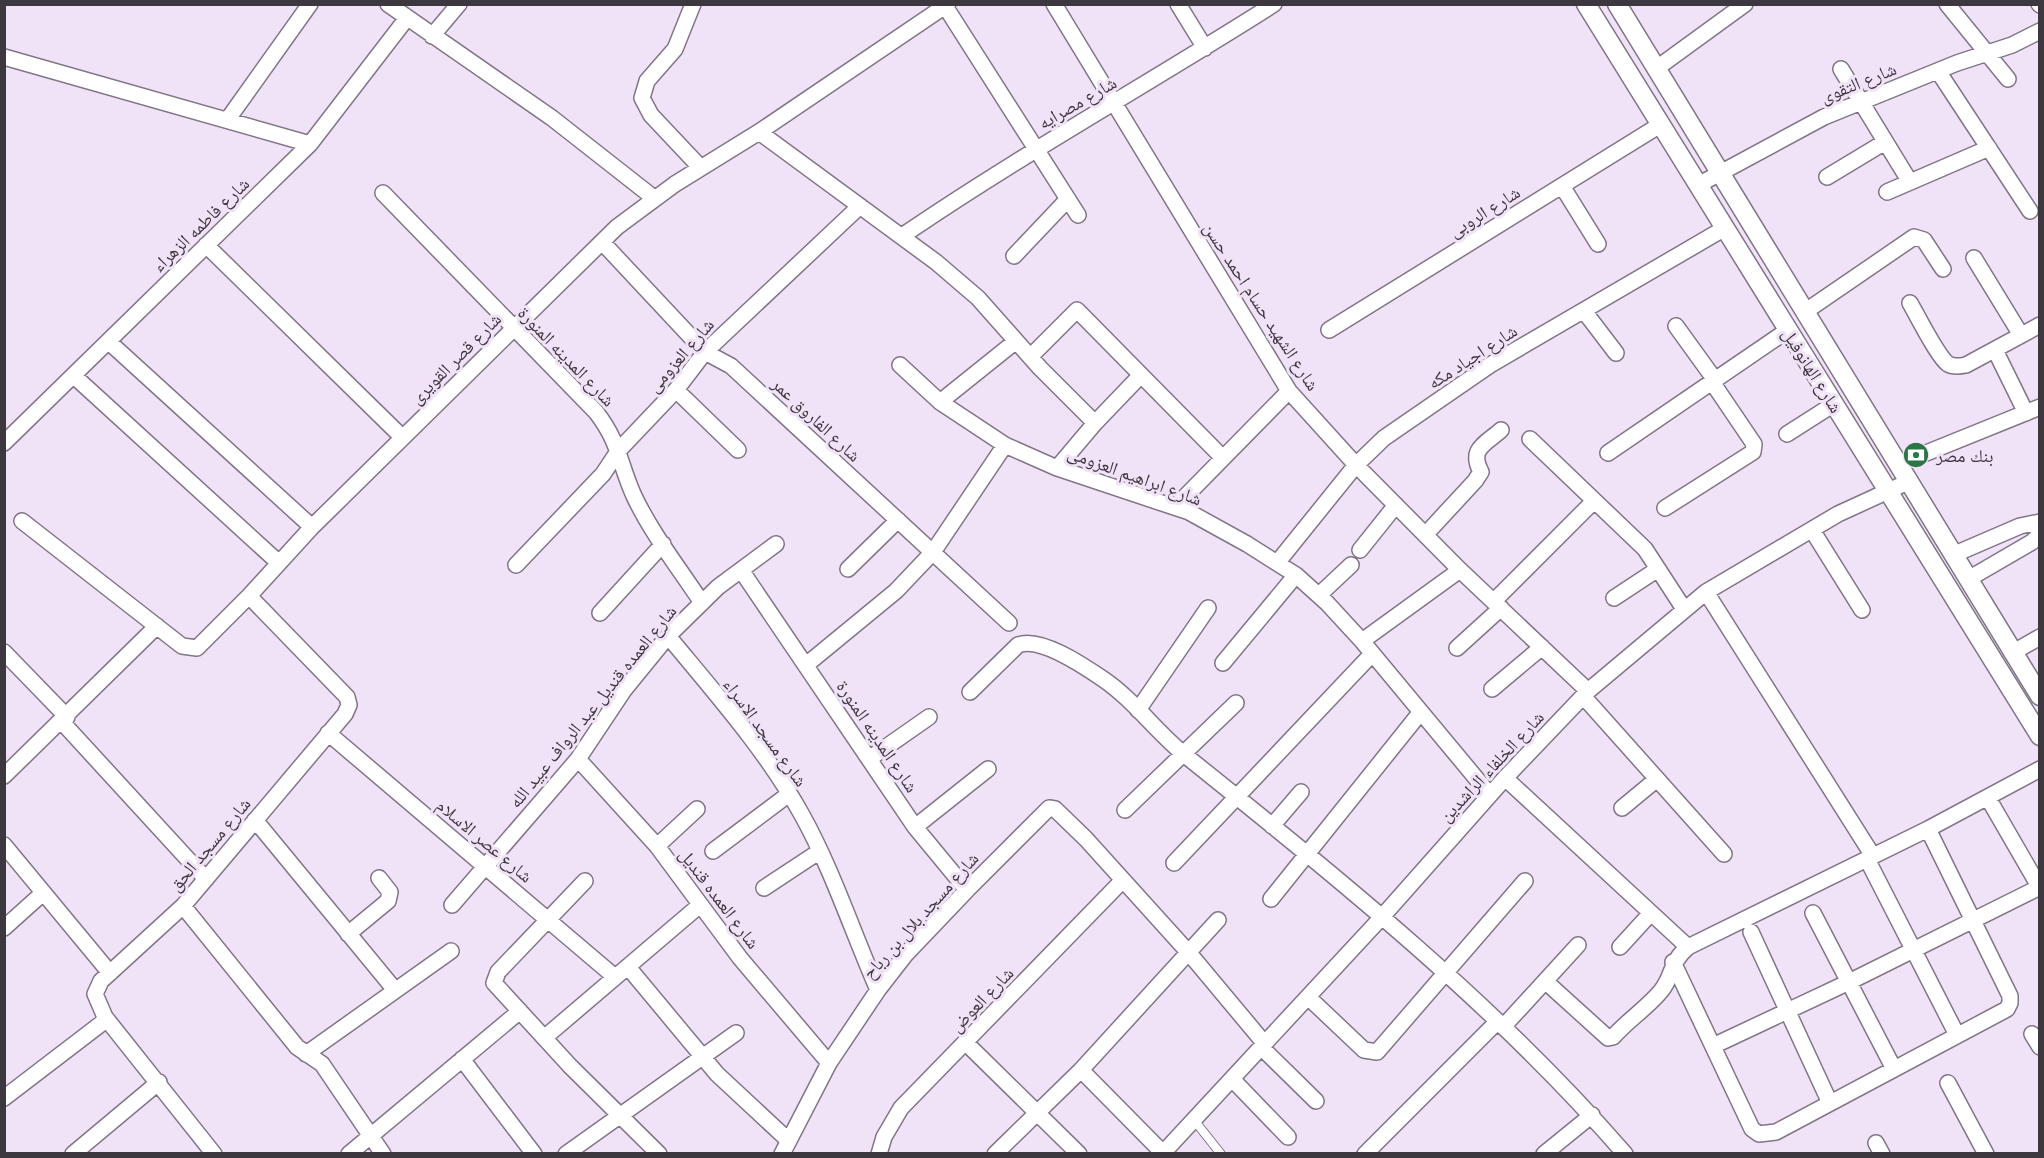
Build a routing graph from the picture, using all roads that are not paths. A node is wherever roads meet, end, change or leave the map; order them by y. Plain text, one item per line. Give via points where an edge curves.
1 (310, 4) edge
2 (388, 4) edge
3 (459, 4) edge
4 (693, 4) edge
5 (1054, 4) edge
6 (1178, 4) edge
7 (1274, 4) edge
8 (1586, 4) edge
9 (1617, 4) edge
10 (1745, 4) edge
11 (1949, 5) edge
12 (940, 7) edge
13 (407, 18) junction
14 (432, 36) junction
15 (2037, 38) edge
16 (1205, 48) junction
17 (1988, 54) junction
18 (4, 57) edge
19 (1657, 68) junction
20 (1841, 69) dead end
21 (1938, 71) junction
22 (2008, 79) dead end
23 (1861, 103) junction
24 (1114, 104) junction
25 (228, 119) junction
26 (1660, 125) junction
27 (759, 132) junction
28 (1885, 142) junction
29 (310, 144) junction
30 (1989, 148) junction
31 (1036, 149) junction
32 (700, 167) junction
33 (1721, 172) junction
34 (1827, 177) dead end
35 (1910, 182) junction
36 (1698, 185) junction
37 (1562, 186) junction
38 (1887, 192) dead end
39 (383, 193) dead end
40 (654, 198) junction
41 (1068, 199) junction
42 (860, 206) junction
43 (2030, 211) dead end
44 (1078, 215) dead end
45 (1725, 228) junction
46 (902, 236) junction
47 (602, 242) junction
48 (1598, 243) dead end
49 (206, 245) junction
50 (1014, 256) dead end
51 (1974, 258) dead end
52 (1943, 269) dead end
53 (1910, 303) dead end
54 (1584, 310) junction
55 (1806, 311) junction
56 (2040, 325) edge
57 (1676, 326) dead end
58 (512, 328) junction
59 (1329, 330) dead end
60 (1788, 330) junction
61 (2021, 335) junction
62 (1016, 341) junction
63 (109, 342) junction
64 (1995, 350) junction
65 (705, 352) junction
66 (1617, 353) dead end
67 (1030, 357) junction
68 (900, 365) dead end
69 (1141, 375) junction
70 (74, 376) junction
71 (1713, 381) junction
72 (676, 390) junction
73 (1289, 391) junction
74 (940, 402) junction
75 (1834, 404) junction
76 (2033, 410) edge
77 (1095, 423) junction
78 (1501, 430) dead end
79 (1787, 434) dead end
80 (402, 437) junction
81 (1530, 439) dead end
82 (4, 443) edge
83 (1005, 445) junction
84 (620, 450) junction
85 (738, 450) dead end
86 (1608, 453) dead end
87 (1222, 457) junction
88 (1899, 464) junction
89 (1356, 465) junction
90 (1057, 468) junction
91 (1910, 482) junction
92 (1887, 492) junction
93 (1593, 502) junction
94 (1396, 505) junction
95 (1175, 507) junction
96 (1665, 508) dead end
97 (898, 520) junction
98 (22, 521) dead end
99 (2040, 522) edge
100 (312, 527) junction
101 (1812, 530) junction
102 (1426, 534) junction
103 (2040, 534) edge
104 (663, 544) junction
105 (776, 544) dead end
106 (1360, 550) dead end
107 (933, 552) junction
108 (1955, 554) junction
109 (1277, 562) junction
110 (279, 563) junction
111 (516, 565) dead end
112 (1351, 565) dead end
113 (848, 569) dead end
114 (1658, 569) junction
115 (741, 570) junction
116 (1460, 570) junction
117 (1296, 575) junction
118 (1970, 578) junction
119 (1706, 592) junction
120 (1319, 595) junction
121 (249, 596) junction
122 (1614, 598) dead end
123 (702, 603) junction
124 (1497, 604) junction
125 (1208, 608) dead end
126 (1684, 609) junction
127 (1862, 610) dead end
128 (600, 613) dead end
129 (1009, 623) dead end
130 (158, 626) junction
131 (668, 636) junction
132 (2040, 637) edge
133 (1367, 647) junction
134 (1542, 647) junction
135 (1457, 648) dead end
136 (4, 652) edge
137 (2013, 653) junction
138 (1223, 663) dead end
139 (806, 665) junction
140 (1492, 689) dead end
141 (970, 692) dead end
142 (1585, 693) junction
143 (2040, 696) edge
144 (1236, 703) dead end
145 (1138, 710) junction
146 (1420, 712) junction
147 (929, 717) dead end
148 (64, 719) junction
149 (328, 734) junction
150 (2040, 736) edge
151 (1183, 754) junction
152 (578, 759) junction
153 (869, 759) junction
154 (988, 769) dead end
155 (2040, 769) edge
156 (4, 776) edge
157 (1504, 778) junction
158 (1657, 779) junction
159 (1301, 792) dead end
160 (789, 794) junction
161 (1490, 795) junction
162 (1237, 796) junction
163 (1988, 798) junction
164 (1622, 808) dead end
165 (697, 809) dead end
166 (1125, 810) dead end
167 (255, 820) junction
168 (915, 826) junction
169 (1272, 826) junction
170 (1928, 830) junction
171 (4, 845) edge
172 (657, 846) junction
173 (713, 851) dead end
174 (820, 851) junction
175 (1724, 854) dead end
176 (1306, 855) junction
177 (1870, 858) junction
178 (1174, 863) dead end
179 (486, 866) junction
180 (379, 878) dead end
181 (206, 879) junction
182 (1123, 880) junction
183 (585, 881) dead end
184 (1525, 881) dead end
185 (2039, 887) edge
186 (764, 888) dead end
187 (967, 890) junction
188 (43, 893) junction
189 (1271, 899) dead end
190 (700, 904) junction
191 (452, 905) dead end
192 (183, 906) junction
193 (1651, 913) junction
194 (1813, 913) dead end
195 (1381, 918) junction
196 (548, 920) junction
197 (1218, 920) dead end
198 (1972, 920) junction
199 (4, 928) edge
200 (1751, 932) dead end
201 (348, 934) junction
202 (1578, 945) dead end
203 (1620, 947) dead end
204 (1688, 947) junction
205 (1914, 950) junction
206 (451, 951) dead end
207 (1189, 953) junction
208 (1673, 962) junction
209 (628, 967) junction
210 (110, 972) junction
211 (1444, 974) junction
212 (615, 977) junction
213 (1545, 981) junction
214 (1849, 982) junction
215 (395, 990) junction
216 (878, 990) junction
217 (1308, 997) junction
218 (520, 1011) junction
219 (1787, 1012) junction
220 (105, 1017) junction
221 (1500, 1025) junction
222 (736, 1033) dead end
223 (1957, 1035) junction
224 (544, 1038) junction
225 (966, 1043) junction
226 (1263, 1046) junction
227 (1713, 1046) junction
228 (306, 1054) junction
229 (703, 1056) junction
230 (462, 1059) junction
231 (830, 1063) junction
232 (1894, 1069) junction
233 (1081, 1070) junction
234 (1232, 1079) junction
235 (159, 1082) junction
236 (1948, 1083) dead end
237 (4, 1098) edge
238 (1316, 1101) dead end
239 (1830, 1103) junction
240 (1038, 1112) junction
241 (617, 1115) junction
242 (1592, 1115) junction
243 (1194, 1120) junction
244 (370, 1135) junction
245 (1178, 1137) junction
246 (1288, 1137) dead end
247 (786, 1147) edge
248 (1162, 1153) edge
249 (73, 1154) edge
250 (214, 1154) edge
251 (350, 1154) edge
252 (383, 1154) edge
253 (534, 1154) edge
254 (566, 1154) edge
255 (659, 1154) edge
256 (879, 1154) edge
257 (995, 1154) edge
258 (1079, 1154) edge
259 (1180, 1154) edge
260 (1221, 1154) edge
261 (1365, 1154) edge
262 (1544, 1154) edge
263 (1625, 1154) edge
264 (1986, 1154) edge

1 - 25 street
2 - 13 street
3 - 14 street
4 - 32 street via 675,49 647,81 642,98 651,115
5 - 24 street, شارع الشهيد حسام احمد حسن
6 - 16 street
7 - 16 street, شارع مصرايه
8 - 26 street, شارع الهانوفيل
9 - 19 street, شارع الهانوفيل
10 - 19 street
11 - 17 street
12 - 27 street, شارع قصر القويرى
12 - 31 street
13 - 14 street
13 - 29 street, شارع فاطمه الزهراء
14 - 40 street via 552,118
15 - 17 street, شارع التقوى
16 - 24 street, شارع مصرايه
17 - 21 street, شارع التقوى
17 - 22 street
18 - 25 street
19 - 33 street, شارع الهانوفيل
20 - 23 street
21 - 23 street, شارع التقوى
21 - 30 street
23 - 28 street
23 - 33 street, شارع التقوى via 1816,120
24 - 31 street, شارع مصرايه
24 - 73 street, شارع الشهيد حسام احمد حسن
25 - 29 street
26 - 36 street, شارع الهانوفيل
26 - 37 street, شارع الروبى
27 - 32 street, شارع قصر القويرى
27 - 42 street
28 - 34 street
28 - 35 street
29 - 49 street, شارع فاطمه الزهراء
30 - 35 street
30 - 43 street
31 - 41 street
31 - 46 street, شارع مصرايه
32 - 40 street, شارع قصر القويرى
33 - 36 street, شارع التقوى
33 - 55 street, شارع الهانوفيل
35 - 38 street
36 - 45 street, شارع الهانوفيل
37 - 48 street
37 - 59 street, شارع الروبى
39 - 58 street, شارع المدينه المنورة
40 - 47 street, شارع قصر القويرى
41 - 44 street
41 - 50 street
42 - 46 street
42 - 65 street, شارع العزومى
45 - 54 street, شارع اجياد مكه
45 - 60 street, شارع الهانوفيل
46 - 62 street via 978,298
47 - 58 street, شارع قصر القويرى
47 - 65 street, شارع الفاروق عمر
49 - 63 street, شارع فاطمه الزهراء
49 - 80 street
51 - 61 street
52 - 55 street via 1924,240 1914,237
53 - 64 street via 1948,364 1966,365
54 - 66 street
54 - 89 street, شارع اجياد مكه via 1490,365 1384,438
55 - 88 street, شارع الهانوفيل
56 - 61 street
57 - 71 street
58 - 80 street, شارع قصر القويرى
58 - 84 street, شارع المدينه المنورة via 596,412
60 - 71 street
60 - 75 street, شارع الهانوفيل
61 - 64 street
62 - 67 street
62 - 74 street
63 - 70 street, شارع فاطمه الزهراء
63 - 100 street
64 - 76 street
65 - 72 street, شارع العزومى
65 - 97 street, شارع الفاروق عمر via 732,366
67 - 69 street via 1077,310
67 - 77 street
68 - 74 street, شارع ابراهيم العزومى
69 - 77 street
69 - 87 street
70 - 82 street, شارع فاطمه الزهراء
70 - 110 street
71 - 86 street
71 - 96 street via 1754,444 1753,453
72 - 84 street, شارع العزومى
72 - 85 street
73 - 87 street
73 - 89 street, شارع الشهيد حسام احمد حسن
74 - 83 street, شارع ابراهيم العزومى
75 - 79 street
75 - 92 street, شارع الهانوفيل
76 - 88 street
77 - 90 street
78 - 102 street via 1475,455 1480,472 1475,481
80 - 100 street, شارع قصر القويرى
81 - 93 street
83 - 90 street, شارع ابراهيم العزومى
83 - 107 street
84 - 104 street, شارع المدينه المنورة via 634,495
84 - 111 street, شارع العزومى via 603,474
87 - 95 street
88 - 91 street, شارع الهانوفيل
89 - 94 street, شارع الشهيد حسام احمد حسن
89 - 109 street, شارع اجياد مكه
90 - 95 street, شارع ابراهيم العزومى
91 - 92 street, شارع الخلفاء الراشدين
91 - 108 street, شارع الهانوفيل
92 - 101 street, شارع الخلفاء الراشدين
92 - 150 street, شارع الهانوفيل
93 - 114 street via 1645,549
93 - 124 street
94 - 102 street, شارع الشهيد حسام احمد حسن
94 - 106 street
95 - 109 street, شارع ابراهيم العزومى
97 - 107 street, شارع الفاروق عمر
97 - 113 street
98 - 130 street, شارع قصر القويرى
99 - 108 street via 2020,526
100 - 110 street, شارع قصر القويرى
101 - 119 street, شارع الخلفاء الراشدين
101 - 127 street
102 - 116 street, شارع الشهيد حسام احمد حسن
103 - 118 street
104 - 123 street, شارع المدينه المنورة
104 - 128 street
105 - 115 street, شارع العمده قنديل عبد الرواف عبيد الله
107 - 129 street, شارع الفاروق عمر
107 - 139 street via 896,591
108 - 118 street, شارع الهانوفيل
109 - 117 street, شارع ابراهيم العزومى
110 - 121 street, شارع قصر القويرى
112 - 120 street
114 - 122 street
114 - 126 street
115 - 123 street, شارع العمده قنديل عبد الرواف عبيد الله
115 - 139 street, شارع المدينه المنورة
116 - 124 street, شارع الشهيد حسام احمد حسن
116 - 133 street
117 - 120 street, شارع ابراهيم العزومى
117 - 138 street
118 - 137 street, شارع الهانوفيل
119 - 126 street, شارع الخلفاء الراشدين
119 - 177 street
120 - 133 street, شارع ابراهيم العزومى
121 - 130 street, شارع قصر القويرى via 197,648 182,646
121 - 149 street, شارع مسجد الحق via 347,697 345,714
123 - 131 street, شارع العمده قنديل عبد الرواف عبيد الله
124 - 134 street, شارع الشهيد حسام احمد حسن
124 - 135 street
125 - 145 street
126 - 142 street, شارع الخلفاء الراشدين
130 - 148 street
131 - 152 street, شارع العمده قنديل عبد الرواف عبيد الله via 624,690
131 - 160 street, شارع مسجد الاسراء via 763,754
132 - 137 street
133 - 146 street, شارع ابراهيم العزومى
133 - 162 street
134 - 140 street
134 - 142 street, شارع الشهيد حسام احمد حسن
136 - 148 street
137 - 143 street, شارع الهانوفيل
139 - 153 street, شارع المدينه المنورة
141 - 145 street via 1018,645 1027,641 1060,653 1104,680
142 - 157 street, شارع الخلفاء الراشدين
142 - 158 street, شارع الشهيد حسام احمد حسن
144 - 151 street
145 - 151 street
146 - 161 street, شارع ابراهيم العزومى
146 - 176 street
147 - 153 street
148 - 156 street
148 - 181 street
149 - 167 street, شارع مسجد الحق
149 - 179 street, شارع عصر الاسلام
151 - 162 street
151 - 166 street
152 - 172 street, شارع العمده قنديل
152 - 179 street, شارع العمده قنديل عبد الرواف عبيد الله
153 - 168 street, شارع المدينه المنورة
154 - 168 street
155 - 163 street
157 - 161 street, شارع الخلفاء الراشدين
157 - 193 street
158 - 164 street
158 - 175 street, شارع الشهيد حسام احمد حسن
159 - 169 street
160 - 173 street
160 - 174 street, شارع مسجد الاسراء
161 - 195 street, شارع الخلفاء الراشدين
162 - 169 street
162 - 178 street
163 - 170 street
163 - 185 street
165 - 172 street
167 - 181 street, شارع مسجد الحق
167 - 201 street
168 - 187 street, شارع المدينه المنورة
169 - 176 street
170 - 177 street
170 - 198 street
171 - 188 street
172 - 190 street, شارع العمده قنديل
174 - 186 street
174 - 216 street, شارع مسجد الاسراء
176 - 189 street
176 - 195 street
177 - 204 street
177 - 205 street
179 - 191 street, شارع العمده قنديل عبد الرواف عبيد الله
179 - 196 street, شارع عصر الاسلام
180 - 201 street via 390,892 388,901
181 - 192 street, شارع مسجد الحق
182 - 187 street, شارع مسجد بلال بن رباح via 1055,809 1049,808
182 - 207 street
182 - 225 street, شارع العوض
183 - 196 street
184 - 211 street
185 - 198 street
187 - 216 street, شارع مسجد بلال بن رباح via 906,954
188 - 199 street
188 - 210 street
190 - 209 street
190 - 231 street, شارع العمده قنديل via 740,958
192 - 210 street, شارع مسجد الحق
192 - 228 street
193 - 203 street
193 - 204 street
194 - 214 street
195 - 211 street
195 - 217 street, شارع الخلفاء الراشدين
196 - 212 street, شارع عصر الاسلام
196 - 218 street via 494,976 497,988
197 - 207 street
198 - 205 street
198 - 223 street via 2010,1003 2007,1009
200 - 219 street
201 - 215 street
202 - 213 street
204 - 208 street
205 - 214 street
205 - 223 street
206 - 215 street
207 - 226 street
207 - 233 street
208 - 213 street via 1662,990 1611,1038
208 - 227 street
209 - 212 street
209 - 229 street
210 - 220 street, شارع مسجد الحق via 95,994
211 - 217 street via 1377,1052 1364,1050
211 - 221 street
212 - 224 street
213 - 221 street
214 - 219 street
214 - 232 street
215 - 228 street
216 - 231 street, شارع مسجد بلال بن رباح
217 - 226 street, شارع الخلفاء الراشدين
218 - 224 street
218 - 230 street
219 - 227 street
219 - 239 street
220 - 235 street
220 - 237 street
221 - 242 street
221 - 261 street
222 - 229 street
223 - 232 street
224 - 241 street
225 - 240 street
225 - 256 street, شارع العوض via 901,1108
226 - 234 street, شارع الخلفاء الراشدين
226 - 238 street
227 - 239 street via 1752,1129 1759,1134 1776,1132
228 - 244 street via 322,1064
229 - 241 street
229 - 247 street
230 - 244 street
230 - 253 street
231 - 247 street, شارع مسجد بلال بن رباح
232 - 239 street
233 - 240 street
233 - 248 street
234 - 243 street, شارع الخلفاء الراشدين
234 - 246 street
235 - 249 street
235 - 250 street
236 - 264 street
240 - 257 street
240 - 258 street
241 - 254 street
241 - 255 street
242 - 262 street
242 - 263 street
243 - 245 street, شارع الخلفاء الراشدين
243 - 260 lane
244 - 251 street
244 - 252 street
245 - 248 street, شارع الخلفاء الراشدين
245 - 259 street

